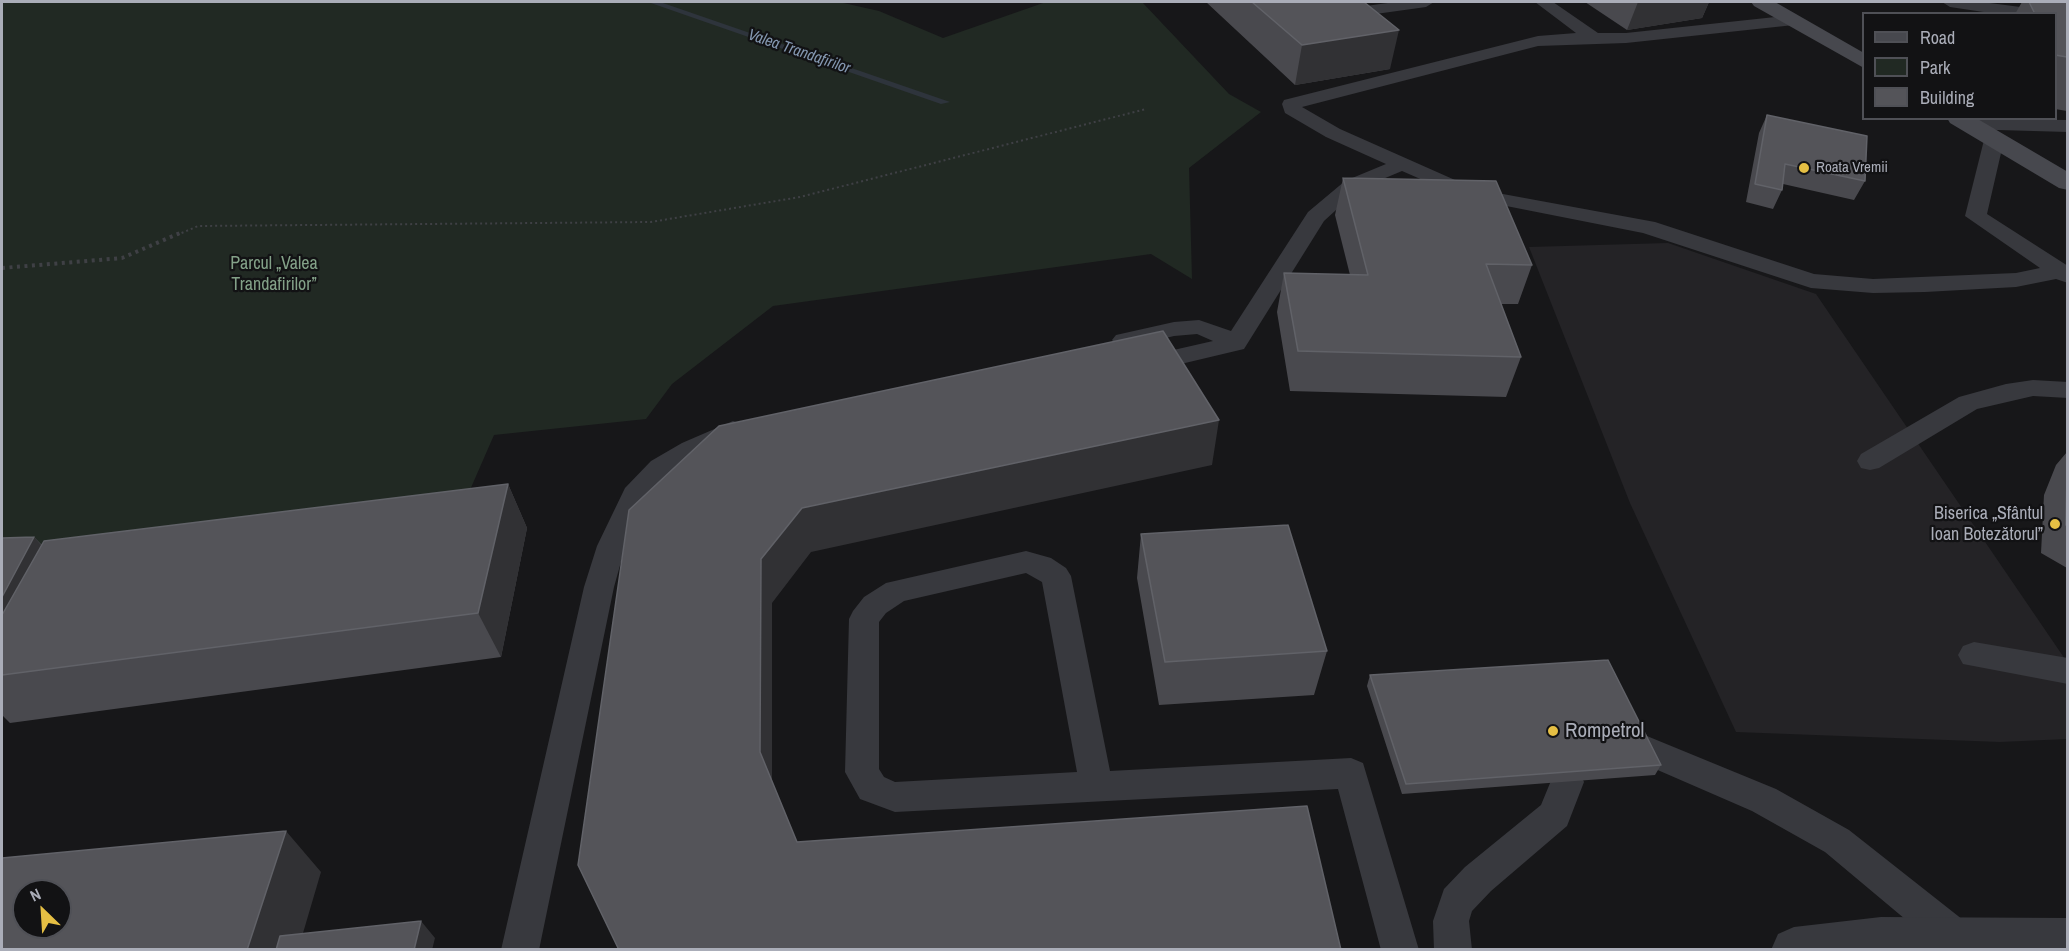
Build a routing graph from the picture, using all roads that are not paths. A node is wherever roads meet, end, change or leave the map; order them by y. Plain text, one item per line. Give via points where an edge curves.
1 (1425, 2) edge
2 (1543, 2) edge
3 (1950, 2) edge
4 (1764, 4) edge
5 (1792, 11) edge
6 (2022, 12) edge
7 (1353, 31) edge
8 (1593, 37) junction
9 (1388, 60) dead end
10 (1862, 61) edge
11 (1405, 74) junction
12 (1964, 122) edge
13 (2067, 126) edge
14 (1994, 140) junction
15 (1402, 164) junction
16 (2067, 183) edge
17 (2064, 274) edge
18 (1235, 344) junction
19 (1104, 345) edge
20 (1119, 371) edge
21 (2067, 390) edge
22 (755, 424) edge
23 (1870, 461) dead end
24 (680, 495) edge
25 (610, 546) junction
26 (1974, 655) dead end
27 (2067, 671) edge
28 (1641, 748) edge
29 (1567, 782) edge
30 (1096, 786) junction
31 (1959, 940) junction
32 (2067, 940) edge
33 (520, 950) edge
34 (1400, 950) edge
35 (1453, 950) edge
36 (1794, 950) edge

1 - 7 lane via 1350,13 1341,18
2 - 8 lane
3 - 6 lane
4 - 5 main road
5 - 8 lane via 1626,38
5 - 10 main road
8 - 11 lane via 1538,41
9 - 11 lane
11 - 15 lane via 1291,105 1333,133
12 - 13 lane
12 - 14 main road
14 - 16 main road
14 - 17 lane via 1976,216
15 - 17 lane via 1488,197 1647,227 1811,281 1925,285
15 - 18 lane via 1352,185 1316,217
18 - 19 lane via 1199,327
18 - 20 lane
21 - 23 lane via 2034,388 1968,403
22 - 25 lane via 722,433 660,468 636,495
24 - 25 lane
25 - 33 lane
26 - 27 lane
28 - 31 lane via 1764,800 1837,841
29 - 35 lane via 1555,815 1457,901 1451,921
30 - 30 lane via 895,797 873,788 862,772 864,619 875,605 896,591 1026,562 1056,576
30 - 34 lane via 1351,773
31 - 32 street
31 - 36 street via 1881,939

